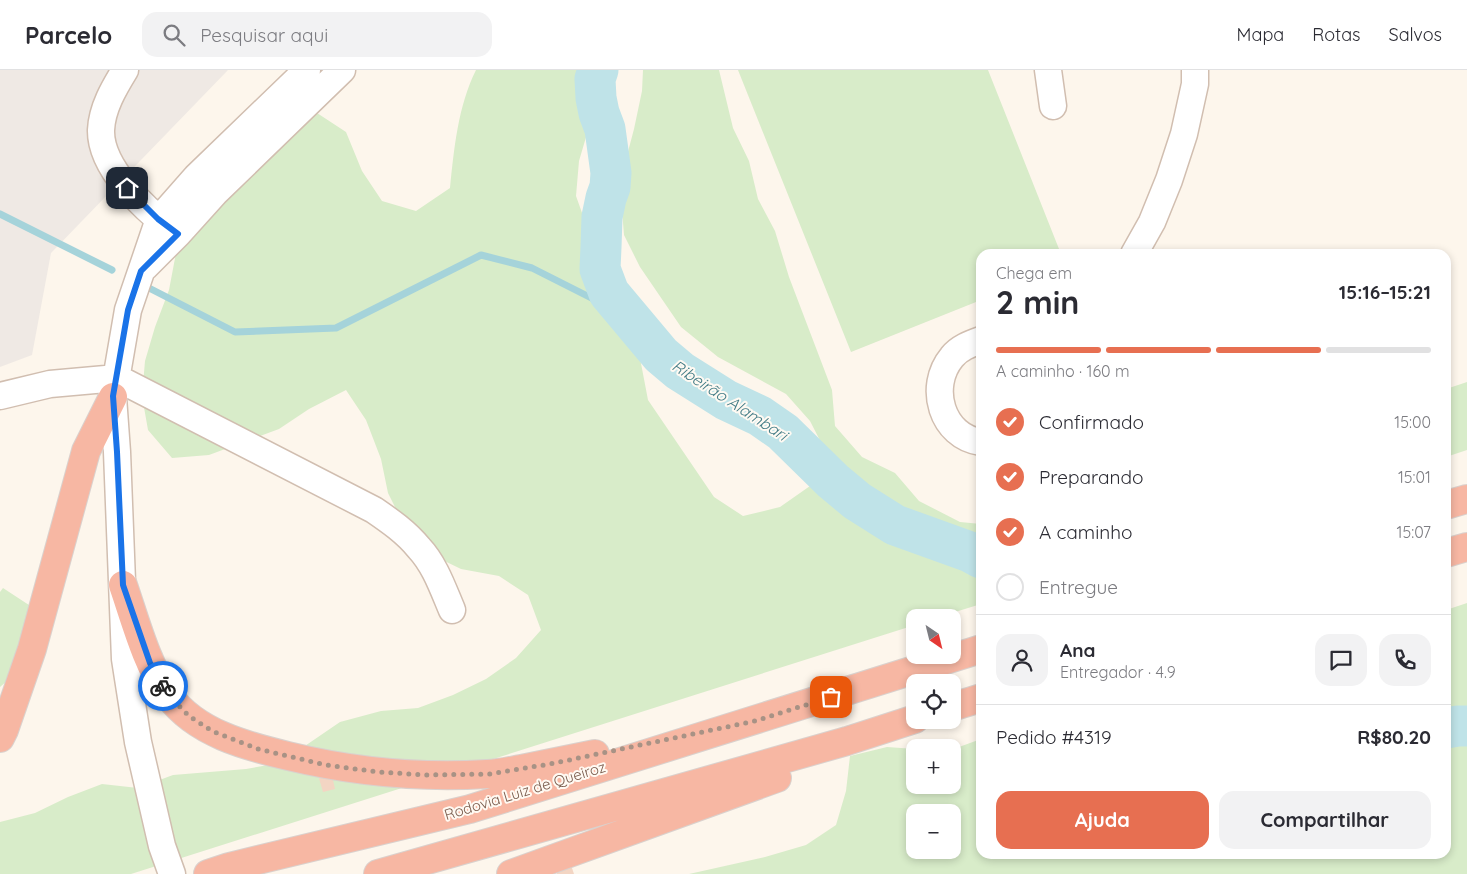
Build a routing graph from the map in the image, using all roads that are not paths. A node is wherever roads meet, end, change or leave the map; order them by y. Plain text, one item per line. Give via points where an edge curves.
1 (125, 70) edge
2 (306, 70) edge
3 (342, 70) edge
4 (1048, 70) edge
5 (1195, 70) edge
6 (1053, 106) dead end
7 (168, 227) junction
8 (1137, 249) edge
9 (976, 342) edge
10 (115, 387) junction
11 (0, 396) edge
12 (976, 440) edge
13 (1467, 499) edge
14 (1451, 504) edge
15 (1467, 547) edge
16 (1451, 552) edge
17 (123, 585) junction
18 (452, 610) dead end
19 (976, 651) edge
20 (976, 700) edge
21 (961, 704) edge
22 (755, 721) junction
23 (906, 722) edge
24 (0, 738) edge
25 (847, 741) junction
26 (219, 871) edge
27 (172, 874) edge
28 (378, 874) edge
29 (511, 874) edge

1 - 7 street via 104,110 101,131 105,150 127,188
2 - 7 street via 196,177
3 - 7 street via 215,193
4 - 6 street
5 - 8 street via 1184,134 1152,222
7 - 10 street via 141,271 128,310
9 - 12 street via 966,345 952,357 943,372 939,389 941,407 949,422 962,435
10 - 11 street via 50,384
10 - 17 street
10 - 18 street via 374,510 398,526 420,549 436,574
10 - 24 highway via 86,451 32,649
13 - 14 highway
15 - 16 highway
17 - 22 highway via 150,663 169,696 189,716 212,731 258,749 326,765 426,775 489,774
17 - 27 street via 125,659 138,742 162,846
19 - 22 highway, Rodovia Luiz de Queiroz
20 - 21 highway
22 - 26 highway, Rodovia Luiz de Queiroz via 470,810
23 - 25 highway
25 - 28 highway
25 - 29 highway via 772,781

